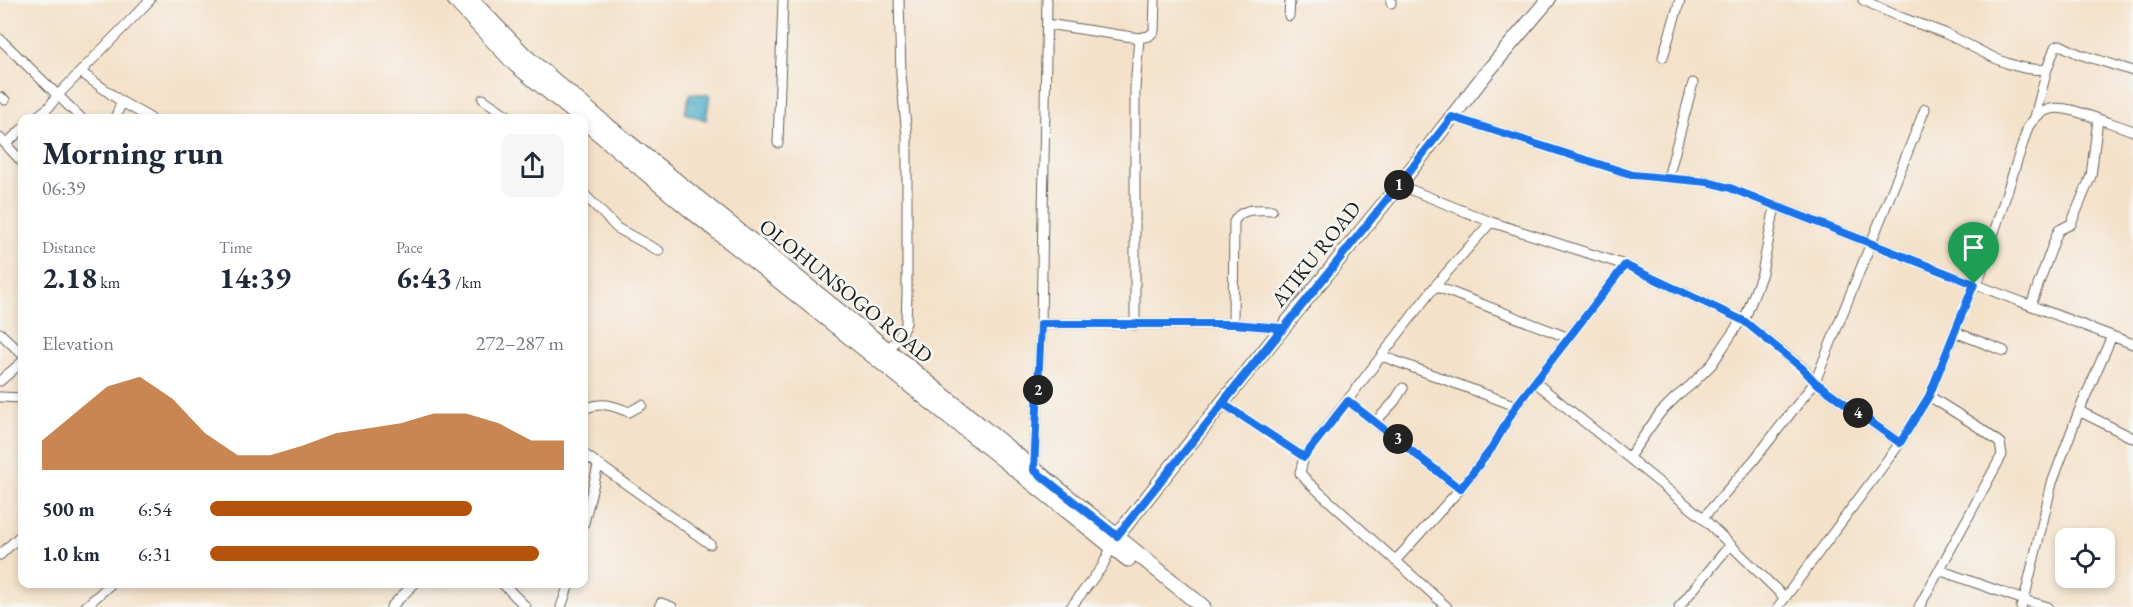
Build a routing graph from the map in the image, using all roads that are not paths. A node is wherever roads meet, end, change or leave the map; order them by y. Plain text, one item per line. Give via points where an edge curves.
1 (150, 0) edge
2 (455, 0) edge
3 (471, 0) edge
4 (783, 0) edge
5 (899, 0) edge
6 (1047, 0) edge
7 (1155, 0) edge
8 (1290, 0) edge
9 (1548, 0) edge
10 (1680, 0) edge
11 (1863, 0) edge
12 (1289, 16) dead end
13 (1047, 24) junction
14 (0, 39) edge
15 (1138, 39) junction
16 (1663, 57) dead end
17 (2047, 69) junction
18 (2133, 71) edge
19 (81, 73) junction
20 (1693, 83) dead end
21 (57, 96) junction
22 (483, 99) dead end
23 (122, 102) junction
24 (1924, 110) dead end
25 (40, 114) edge
26 (77, 114) edge
27 (117, 114) edge
28 (143, 114) edge
29 (505, 114) edge
30 (575, 114) edge
31 (586, 114) edge
32 (588, 116) edge
33 (1452, 117) junction
34 (2035, 117) junction
35 (2098, 119) junction
36 (588, 122) edge
37 (600, 127) junction
38 (2133, 131) edge
39 (18, 132) edge
40 (3, 141) edge
41 (778, 143) dead end
42 (18, 158) edge
43 (1668, 178) junction
44 (1399, 185) junction
45 (588, 198) edge
46 (1775, 206) junction
47 (1272, 210) dead end
48 (1491, 222) junction
49 (1871, 243) junction
50 (659, 251) dead end
51 (1625, 265) junction
52 (1976, 285) junction
53 (1435, 286) junction
54 (2031, 305) junction
55 (1743, 320) junction
56 (1041, 324) junction
57 (1233, 324) junction
58 (1135, 325) junction
59 (1282, 328) junction
60 (1955, 332) junction
61 (0, 333) edge
62 (2112, 336) junction
63 (1569, 338) junction
64 (2133, 344) edge
65 (18, 350) edge
66 (887, 350) junction
67 (2004, 351) dead end
68 (1382, 356) junction
69 (18, 365) edge
70 (0, 381) edge
71 (1534, 382) junction
72 (1815, 382) junction
73 (1403, 388) dead end
74 (1929, 396) junction
75 (0, 397) edge
76 (18, 398) edge
77 (1348, 401) junction
78 (1222, 403) junction
79 (642, 405) dead end
80 (1516, 406) junction
81 (588, 407) edge
82 (2079, 411) junction
83 (1376, 421) junction
84 (2133, 438) edge
85 (1900, 443) junction
86 (588, 457) edge
87 (1304, 457) junction
88 (1629, 457) junction
89 (598, 466) junction
90 (1034, 470) junction
91 (1460, 489) junction
92 (588, 507) edge
93 (1703, 518) junction
94 (18, 538) edge
95 (1114, 541) junction
96 (710, 544) dead end
97 (1730, 545) junction
98 (0, 555) edge
99 (1395, 561) junction
100 (1939, 570) junction
101 (106, 588) edge
102 (410, 588) edge
103 (507, 588) edge
104 (568, 588) edge
105 (1785, 598) junction
106 (2023, 604) edge
107 (85, 607) edge
108 (391, 607) edge
109 (526, 607) edge
110 (561, 607) edge
111 (659, 607) edge
112 (672, 607) edge
113 (1071, 607) edge
114 (1187, 607) edge
115 (1203, 607) edge
116 (1447, 607) edge
117 (1679, 607) edge
118 (1778, 607) edge
119 (1919, 607) edge
120 (2048, 607) edge

1 - 19 street
2 - 30 main road, OLOHUNSOGO ROAD via 516,65
3 - 31 main road, OLOHUNSOGO ROAD
4 - 41 street
5 - 66 street via 907,136 907,294 906,323
6 - 13 street
7 - 15 street via 1154,31
8 - 12 street
9 - 33 street, ATIKU ROAD
10 - 16 street
11 - 17 street via 2000,61
13 - 15 street
13 - 56 street
14 - 21 street
15 - 58 street
17 - 18 street via 2055,47 2060,45
17 - 34 street
19 - 21 street
19 - 23 street
20 - 43 street
21 - 25 street
21 - 26 street
22 - 29 street
23 - 27 street
23 - 28 street
24 - 49 street
32 - 37 main road, OLOHUNSOGO ROAD
33 - 43 street via 1633,175
33 - 44 street, ATIKU ROAD
34 - 35 street via 2043,111 2065,108
34 - 52 street via 2028,127
35 - 38 street
35 - 54 street via 2091,176 2071,224 2055,236
36 - 37 main road, OLOHUNSOGO ROAD
37 - 66 main road, OLOHUNSOGO ROAD
37 - 95 main road, OLOHUNSOGO ROAD via 689,209
39 - 40 street
40 - 42 street
43 - 46 street via 1719,185
44 - 48 street
44 - 59 street, ATIKU ROAD
45 - 50 street via 617,228
46 - 49 street
46 - 55 street via 1762,273
47 - 57 street via 1245,210 1234,222
48 - 51 street
48 - 53 street
49 - 52 street
49 - 72 street
51 - 55 street
51 - 63 street
52 - 54 street
52 - 60 street
53 - 63 street
53 - 68 street
54 - 62 street
55 - 72 street
55 - 88 street via 1712,363 1660,412
56 - 58 street
56 - 90 street
57 - 58 street
57 - 59 street
59 - 78 street, ATIKU ROAD
60 - 67 street
60 - 74 street
61 - 65 street
62 - 64 street
62 - 82 street
63 - 71 street
66 - 90 main road, OLOHUNSOGO ROAD
68 - 77 street
68 - 80 street
69 - 70 street
71 - 80 street
71 - 88 street
72 - 85 street
72 - 93 street
73 - 83 street
74 - 85 street
74 - 100 street via 1980,428 2002,449
75 - 76 street
77 - 83 street
77 - 87 street
78 - 87 street
78 - 95 street, ATIKU ROAD
79 - 81 street via 629,412 609,404
80 - 91 street via 1492,448
82 - 84 street
82 - 106 street via 2052,483
83 - 91 street
85 - 105 street
86 - 89 street
87 - 99 street via 1300,473
88 - 93 street
89 - 92 street
89 - 96 street
90 - 95 main road, OLOHUNSOGO ROAD
91 - 99 street
93 - 97 street
94 - 98 street
95 - 113 street via 1102,567
95 - 114 main road, OLOHUNSOGO ROAD
95 - 115 main road, OLOHUNSOGO ROAD
97 - 105 street
97 - 117 street
99 - 116 street
100 - 106 street
100 - 119 street
101 - 107 street
102 - 108 street
103 - 109 street
104 - 110 street
105 - 118 street
106 - 120 street
111 - 112 street via 666,603

